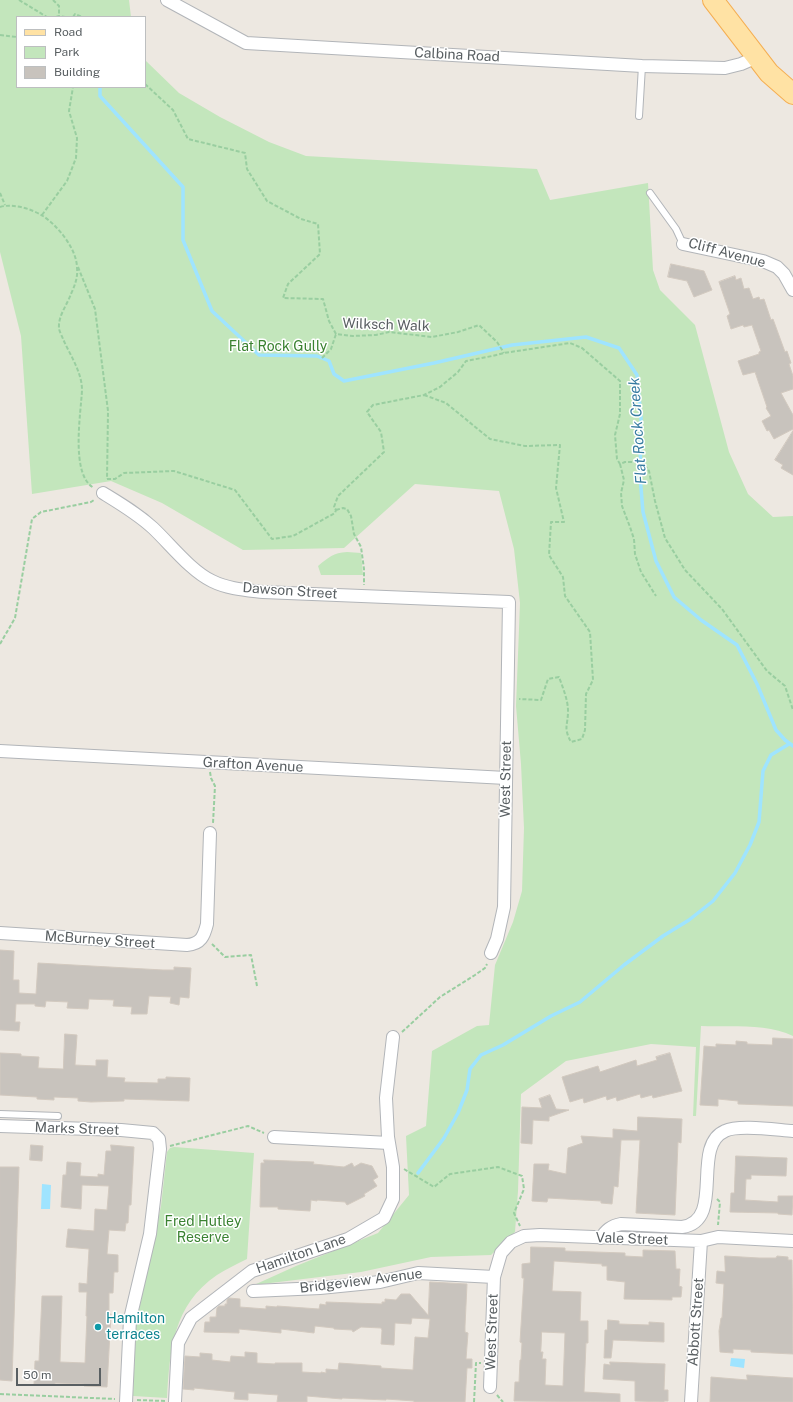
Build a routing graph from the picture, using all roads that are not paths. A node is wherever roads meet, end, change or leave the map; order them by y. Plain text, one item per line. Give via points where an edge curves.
1 (167, 0) edge
2 (713, 0) edge
3 (757, 57) junction
4 (642, 66) junction
5 (793, 78) edge
6 (793, 94) edge
7 (639, 116) dead end
8 (650, 193) dead end
9 (683, 244) joint
10 (793, 290) edge
11 (103, 493) road end
12 (509, 602) joint
13 (0, 751) edge
14 (506, 778) junction
15 (210, 833) road end
16 (0, 933) edge
17 (491, 953) road end
18 (393, 1037) road end
19 (0, 1114) edge
20 (58, 1116) dead end
21 (0, 1126) edge
22 (793, 1131) edge
23 (274, 1137) road end
24 (389, 1143) junction
25 (601, 1238) junction
26 (701, 1241) junction
27 (793, 1241) edge
28 (494, 1277) junction
29 (253, 1291) dead end
30 (490, 1387) dead end
31 (126, 1401) edge
32 (175, 1402) edge
33 (691, 1402) edge

1 - 4 street, Calbina Road via 246,43
2 - 3 main road
3 - 4 street, Calbina Road via 725,68
3 - 5 main road
3 - 6 main road via 769,73
4 - 7 lane
8 - 9 lane, Cliff Avenue via 676,229
9 - 10 street, Cliff Avenue via 763,261 777,267
11 - 12 street, Dawson Street via 133,512 201,575 226,586 244,590
12 - 14 street, West Street
13 - 14 street, Grafton Avenue
14 - 17 street, West Street via 504,907
15 - 16 street, McBurney Street via 207,924 201,939 194,944
18 - 24 street, Hamilton Lane via 386,1098
19 - 20 lane
21 - 31 street, Marks Street via 121,1130 153,1133 159,1139 150,1234 130,1319
22 - 25 street via 737,1128 725,1131 716,1138 711,1148 704,1206 698,1219 682,1227 614,1225 608,1228
23 - 24 street
24 - 32 street, Hamilton Lane via 393,1199 384,1218 348,1239 252,1271 191,1318 178,1343
25 - 26 street, Vale Street
25 - 28 street, Vale Street via 524,1236 511,1242 502,1253
26 - 27 street, Vale Street via 718,1237
26 - 33 street, Abbott Street
28 - 29 street, Bridgeview Avenue via 418,1273 380,1282
28 - 30 street, West Street

